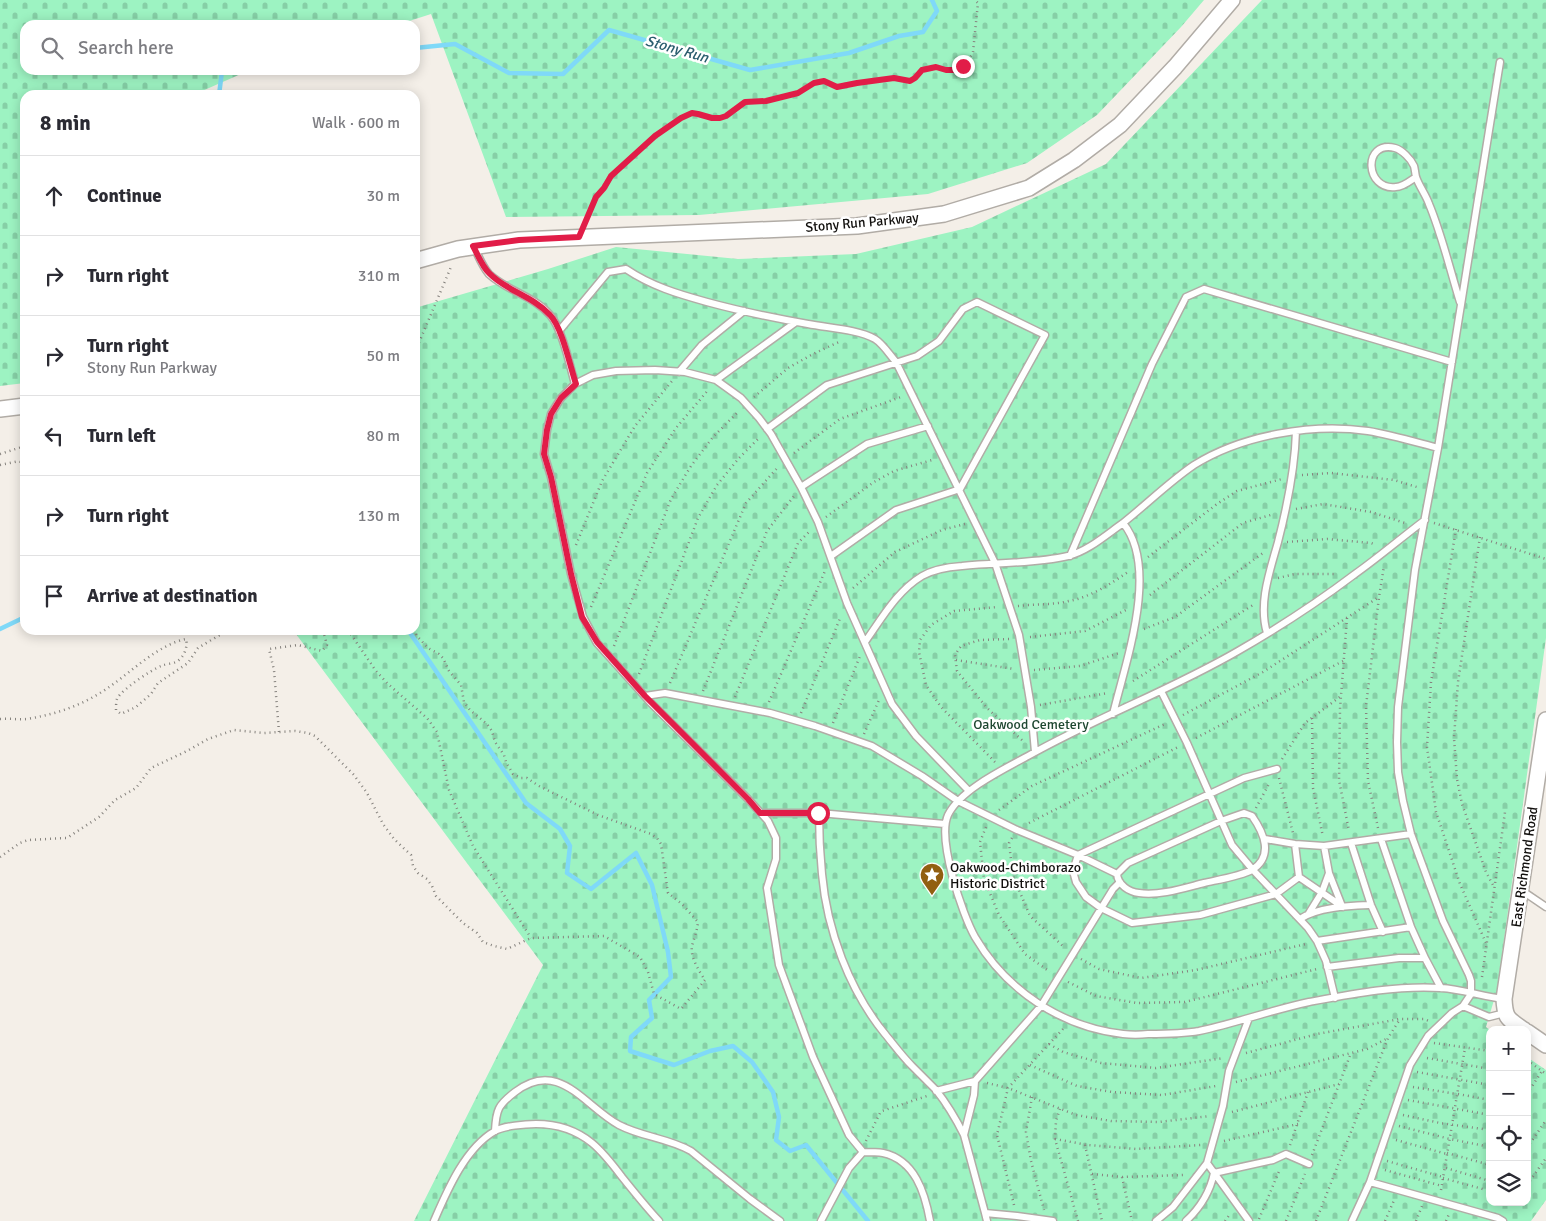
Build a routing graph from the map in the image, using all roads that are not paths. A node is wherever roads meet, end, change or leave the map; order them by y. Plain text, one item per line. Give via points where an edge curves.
1 (1232, 0) edge
2 (1500, 62) dead end
3 (1416, 177) junction
4 (473, 246) junction
5 (420, 260) edge
6 (1461, 305) junction
7 (744, 310) junction
8 (796, 322) junction
9 (559, 331) junction
10 (896, 362) junction
11 (1452, 362) junction
12 (679, 372) junction
13 (716, 380) junction
14 (576, 384) junction
15 (20, 407) edge
16 (0, 409) edge
17 (928, 426) junction
18 (767, 429) junction
19 (1296, 432) junction
20 (1438, 448) junction
21 (801, 487) junction
22 (960, 489) junction
23 (1425, 520) junction
24 (1124, 524) junction
25 (832, 556) junction
26 (1070, 556) junction
27 (995, 563) junction
28 (1267, 634) junction
29 (866, 642) junction
30 (1161, 691) junction
31 (645, 696) junction
32 (1113, 714) junction
33 (1546, 720) edge
34 (1035, 752) junction
35 (1277, 769) road end
36 (969, 791) junction
37 (1210, 795) junction
38 (958, 801) junction
39 (760, 813) junction
40 (818, 813) junction
41 (1221, 821) junction
42 (945, 824) junction
43 (1411, 834) junction
44 (1265, 839) junction
45 (1381, 839) junction
46 (1351, 843) junction
47 (1295, 844) junction
48 (1324, 846) junction
49 (1078, 856) junction
50 (1252, 870) junction
51 (1329, 873) junction
52 (1117, 874) junction
53 (1299, 877) junction
54 (1120, 882) junction
55 (1520, 890) junction
56 (1322, 892) junction
57 (1276, 894) junction
58 (1371, 904) junction
59 (1343, 907) junction
60 (1546, 907) edge
61 (1101, 908) junction
62 (1309, 913) junction
63 (1300, 919) junction
64 (1411, 927) junction
65 (1383, 932) junction
66 (1317, 941) junction
67 (1425, 958) junction
68 (1328, 967) junction
69 (1441, 988) junction
70 (1471, 994) junction
71 (1335, 998) junction
72 (1041, 1006) junction
73 (1463, 1006) junction
74 (1504, 1006) junction
75 (1249, 1018) junction
76 (1519, 1026) edge
77 (1531, 1034) edge
78 (1546, 1045) edge
79 (975, 1081) junction
80 (934, 1092) junction
81 (495, 1131) junction
82 (964, 1135) junction
83 (863, 1152) junction
84 (1207, 1163) junction
85 (1309, 1164) road end
86 (1214, 1174) junction
87 (1370, 1182) junction
88 (986, 1213) junction
89 (1050, 1220) edge
90 (434, 1221) edge
91 (659, 1221) edge
92 (780, 1221) edge
93 (822, 1221) edge
94 (930, 1221) edge
95 (988, 1221) edge
96 (1156, 1221) edge
97 (1186, 1221) edge
98 (1249, 1221) edge
99 (1352, 1221) edge
100 (1503, 1221) edge

1 - 4 street, Stony Run Parkway via 1120,125 1074,160 1029,188 944,214 857,226 519,240
2 - 6 lane
3 - 3 lane via 1414,166 1397,148 1382,148 1372,159 1374,176 1388,187 1398,187
3 - 6 lane via 1429,204
4 - 5 street, Stony Run Parkway
4 - 9 lane via 489,273 540,305 552,316
6 - 11 lane
7 - 8 lane
7 - 9 lane via 672,292 626,269 608,272
7 - 12 lane via 702,345
8 - 10 lane via 858,333 875,340
8 - 13 lane
9 - 14 lane
10 - 17 lane
10 - 18 lane via 827,385
10 - 22 lane via 917,356 939,341 963,309 977,302 1045,336
11 - 20 lane
11 - 26 lane via 1204,289 1186,297 1152,364
12 - 13 lane
12 - 14 lane via 616,371 593,375
13 - 18 lane via 740,398
14 - 31 lane via 561,398 551,414 544,454 582,617 597,642
15 - 16 street
17 - 21 lane via 867,444
17 - 22 lane
18 - 21 lane
19 - 20 lane via 1368,431
19 - 24 lane via 1255,439 1210,456 1179,476
19 - 28 lane via 1291,476 1267,581 1264,623
20 - 23 lane
21 - 25 lane
22 - 25 lane via 896,510
22 - 27 lane
23 - 28 lane via 1354,575
23 - 43 lane via 1415,570 1398,707 1398,772
24 - 26 lane
24 - 32 lane via 1133,540 1138,564 1138,604 1128,660
25 - 29 lane via 847,603
26 - 27 lane
27 - 29 lane via 942,568 923,576 903,591
27 - 34 lane via 1019,635
28 - 30 lane
29 - 36 lane via 892,704 916,736
30 - 32 lane
30 - 37 lane
31 - 38 lane via 665,693 765,712 830,731 872,746
31 - 39 lane
32 - 34 lane
33 - 55 street, East Richmond Road
34 - 36 lane
35 - 37 lane via 1244,778
36 - 38 lane
37 - 41 lane
37 - 49 lane
38 - 42 lane
38 - 49 lane
39 - 40 lane
39 - 83 lane via 776,838 776,859 767,888 779,965 813,1057 849,1135
40 - 42 lane
40 - 80 lane via 825,900 847,968 883,1032
41 - 44 lane via 1244,814 1252,816
41 - 50 lane via 1232,845
41 - 52 lane via 1128,863
42 - 72 lane via 956,889 972,932 1009,982
43 - 45 lane
43 - 70 lane via 1443,921 1469,975
44 - 47 lane
44 - 50 lane via 1262,861
45 - 46 lane
45 - 64 lane
46 - 48 lane
46 - 58 lane
47 - 48 lane
47 - 53 lane
48 - 51 lane
49 - 52 lane
49 - 61 lane via 1073,871 1076,882 1086,897
50 - 54 lane via 1157,892 1139,893
50 - 57 lane
51 - 56 lane
51 - 59 lane
52 - 54 lane
53 - 56 lane
53 - 57 lane
54 - 61 lane
55 - 60 lane
55 - 74 street, East Richmond Road
56 - 59 lane
56 - 62 lane
57 - 61 lane via 1200,915 1132,923
57 - 63 lane
58 - 59 lane
58 - 65 lane
59 - 62 lane
61 - 72 lane
62 - 63 lane
63 - 66 lane
64 - 65 lane
64 - 67 lane
65 - 66 lane
66 - 68 lane
67 - 68 lane
67 - 69 lane
68 - 71 lane
69 - 70 lane
69 - 71 lane via 1397,989
70 - 73 lane
70 - 74 lane
71 - 75 lane
72 - 75 lane via 1094,1029 1126,1035 1196,1031
72 - 79 lane
73 - 74 lane via 1489,1018
73 - 87 lane via 1428,1036 1410,1065
74 - 76 street via 1511,1020
75 - 84 lane via 1229,1071
77 - 78 street
79 - 80 lane
79 - 82 lane
80 - 82 lane
81 - 90 lane via 461,1166
81 - 91 lane via 531,1124 551,1125 582,1136 609,1160
81 - 92 lane via 500,1105 520,1088 537,1081 559,1083 570,1087 619,1125 691,1151
82 - 88 lane
83 - 93 lane via 848,1168
83 - 94 lane via 882,1153 905,1165 920,1184
84 - 86 lane
84 - 96 lane via 1173,1206
85 - 86 lane via 1286,1154
86 - 97 lane via 1202,1202
86 - 98 lane
87 - 99 lane
87 - 100 lane
88 - 89 lane
88 - 95 lane

